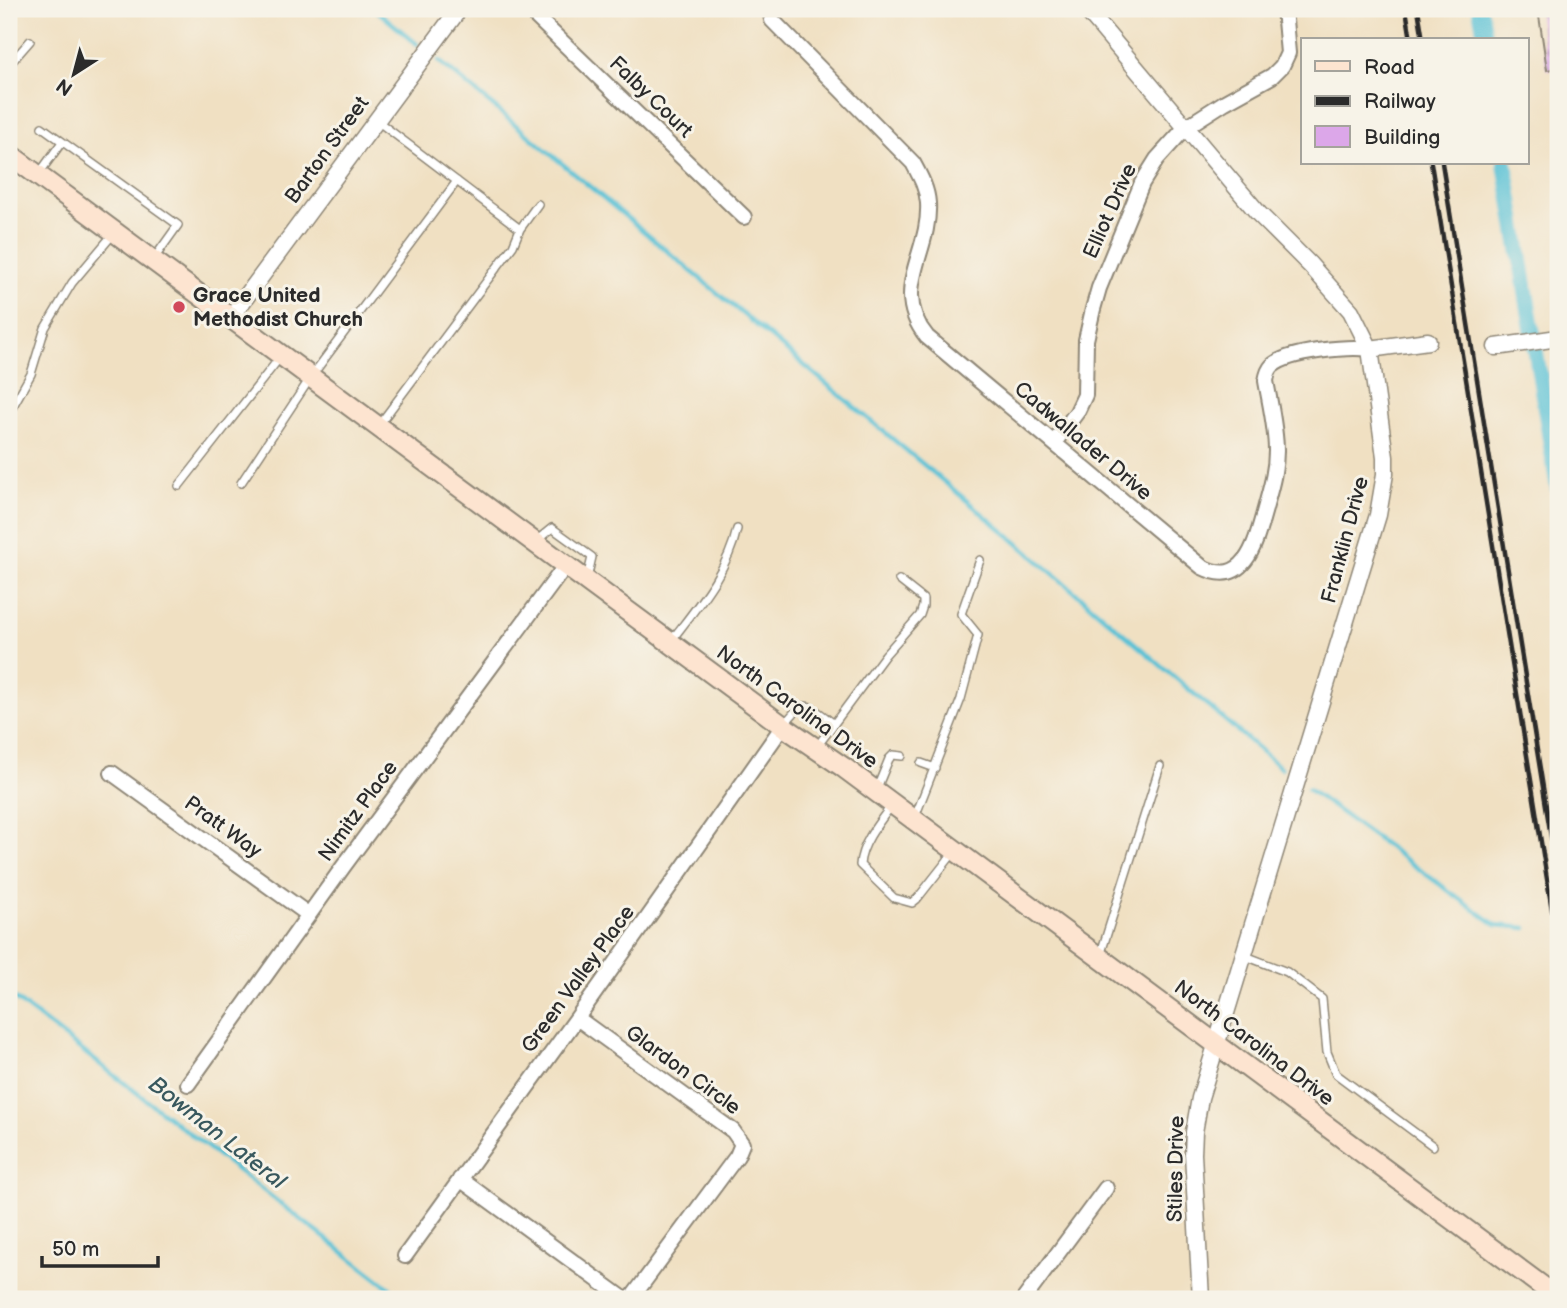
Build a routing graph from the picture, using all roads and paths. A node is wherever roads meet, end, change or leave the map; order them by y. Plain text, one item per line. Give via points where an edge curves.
1 (458, 9) edge
2 (528, 9) edge
3 (770, 9) edge
4 (1086, 9) edge
5 (1284, 9) edge
6 (30, 41) dead end
7 (9, 65) edge
8 (375, 120) junction
9 (42, 127) dead end
10 (1186, 127) junction
11 (62, 142) junction
12 (9, 154) edge
13 (38, 176) junction
14 (457, 181) junction
15 (538, 204) dead end
16 (744, 217) dead end
17 (520, 229) junction
18 (114, 233) junction
19 (152, 260) junction
20 (231, 317) junction
21 (1554, 339) edge
22 (1428, 341) dead end
23 (1496, 347) dead end
24 (1370, 349) junction
25 (282, 355) junction
26 (311, 377) junction
27 (9, 413) edge
28 (377, 426) junction
29 (1054, 443) junction
30 (241, 483) dead end
31 (179, 486) dead end
32 (737, 529) dead end
33 (536, 542) junction
34 (980, 560) dead end
35 (566, 565) junction
36 (587, 580) junction
37 (899, 580) dead end
38 (670, 642) junction
39 (834, 724) junction
40 (783, 726) junction
41 (816, 748) junction
42 (902, 756) dead end
43 (921, 762) dead end
44 (1160, 766) dead end
45 (934, 768) junction
46 (113, 773) dead end
47 (875, 792) junction
48 (892, 804) junction
49 (913, 821) junction
50 (954, 851) junction
51 (309, 915) junction
52 (1242, 955) junction
53 (1099, 957) junction
54 (577, 1018) junction
55 (1215, 1042) junction
56 (188, 1084) dead end
57 (1433, 1146) dead end
58 (460, 1179) junction
59 (1106, 1188) dead end
60 (405, 1256) dead end
61 (1558, 1298) edge
62 (624, 1299) edge
63 (631, 1299) edge
64 (1024, 1299) edge
65 (1201, 1299) edge

1 - 8 street, Barton Street
2 - 16 street, Falby Court
3 - 29 street, Cadwallader Drive via 772,20 913,163 921,178 927,194 927,222 910,295 920,329
4 - 10 street, Franklin Drive
5 - 10 street, Elliot Drive via 1288,53 1282,66
6 - 7 lane
8 - 14 lane
8 - 20 street, Barton Street
9 - 11 lane
10 - 24 street, Franklin Drive via 1259,214 1351,310
10 - 29 street, Elliot Drive via 1142,183 1093,309 1086,340 1085,395
11 - 13 lane
11 - 19 lane via 178,225
12 - 13 main road, North Carolina Drive
13 - 18 main road, North Carolina Drive
14 - 17 lane
14 - 26 lane
15 - 17 lane
17 - 28 lane via 513,246
18 - 19 main road, North Carolina Drive
18 - 27 lane via 72,283 45,328 31,374
19 - 20 main road, North Carolina Drive
20 - 25 main road, North Carolina Drive
21 - 23 street
22 - 24 street, Cadwallader Drive
24 - 29 street, Cadwallader Drive via 1351,347 1298,355 1282,359 1267,373 1275,472 1256,540 1243,564 1225,574 1202,567
24 - 52 street, Franklin Drive via 1385,457 1378,514
25 - 26 main road, North Carolina Drive
25 - 31 lane
26 - 28 main road, North Carolina Drive
26 - 30 lane
28 - 33 main road, North Carolina Drive
32 - 38 lane via 722,568
33 - 35 main road, North Carolina Drive
33 - 36 lane via 552,528 572,541 592,557
34 - 45 lane via 961,614 978,635 961,699
35 - 36 main road, North Carolina Drive
35 - 51 street, Nimitz Place
36 - 38 main road, North Carolina Drive
37 - 39 lane via 923,599 920,615
38 - 40 main road, North Carolina Drive
39 - 40 lane via 804,705
39 - 41 lane
40 - 41 main road, North Carolina Drive
40 - 54 street, Green Valley Place
41 - 47 main road, North Carolina Drive
42 - 47 lane via 889,759
43 - 45 lane
44 - 53 lane
45 - 49 lane
46 - 51 street, Pratt Way
47 - 48 main road, North Carolina Drive
48 - 49 main road, North Carolina Drive
48 - 50 lane via 868,842 860,865 894,898 917,900
49 - 50 main road, North Carolina Drive
50 - 53 main road, North Carolina Drive
51 - 56 street, Nimitz Place
52 - 55 street, Franklin Drive
52 - 57 lane via 1287,972 1322,999 1327,1052 1336,1074
53 - 55 main road, North Carolina Drive
54 - 58 street, Green Valley Place
54 - 63 street, Glardon Circle via 733,1131 742,1143
55 - 61 main road, North Carolina Drive
55 - 65 street, Stiles Drive via 1194,1132
58 - 60 street, Green Valley Place
58 - 62 street
59 - 64 street

